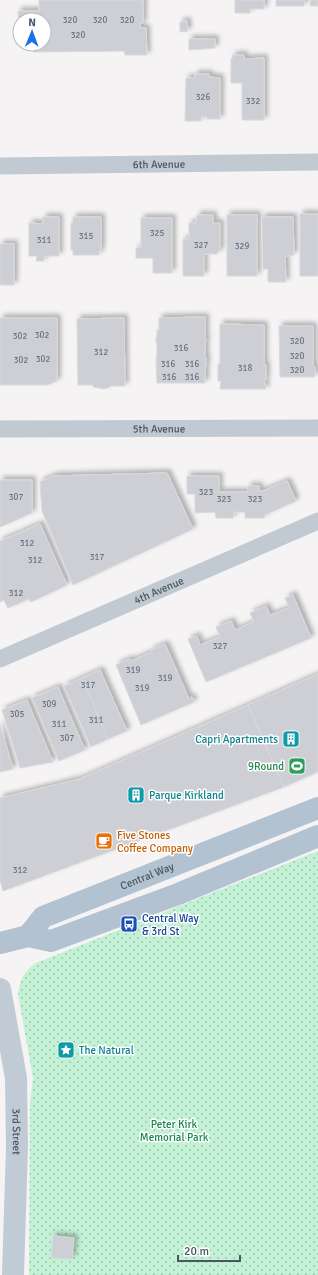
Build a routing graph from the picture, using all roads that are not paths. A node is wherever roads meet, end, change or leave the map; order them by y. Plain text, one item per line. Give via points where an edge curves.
1 (318, 162) edge
2 (0, 166) edge
3 (0, 428) edge
4 (318, 428) edge
5 (318, 521) edge
6 (0, 659) edge
7 (318, 808) edge
8 (318, 836) edge
9 (28, 936) junction
10 (0, 944) edge
11 (0, 989) edge
12 (13, 1275) edge

1 - 2 street, 6th Avenue
3 - 4 street, 5th Avenue
5 - 6 street, 4th Avenue
7 - 9 main road, Central Way via 43,917
8 - 9 main road via 178,894 51,942
9 - 10 main road
11 - 12 main road, 3rd Street via 16,1078 17,1146

